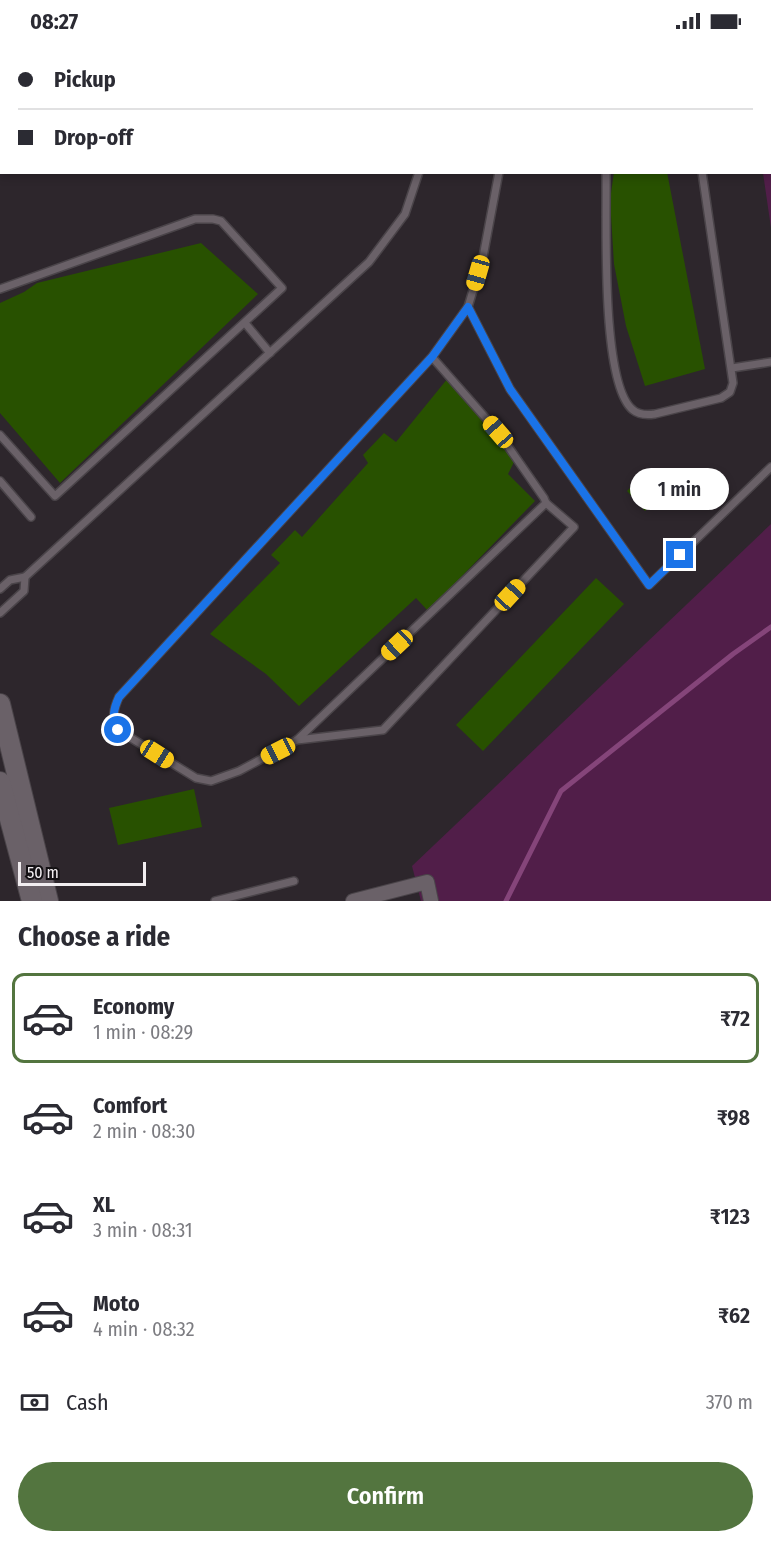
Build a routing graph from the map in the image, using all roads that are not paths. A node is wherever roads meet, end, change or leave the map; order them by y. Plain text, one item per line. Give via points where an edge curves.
1 (418, 174) edge
2 (499, 174) edge
3 (606, 174) edge
4 (702, 174) edge
5 (0, 289) edge
6 (468, 307) junction
7 (245, 323) junction
8 (270, 352) junction
9 (432, 357) junction
10 (771, 363) edge
11 (732, 368) junction
12 (0, 435) edge
13 (771, 467) edge
14 (0, 482) edge
15 (546, 503) junction
16 (32, 517) dead end
17 (25, 577) junction
18 (0, 589) edge
19 (0, 614) edge
20 (0, 704) edge
21 (297, 740) junction
22 (0, 782) edge
23 (294, 881) dead end
24 (32, 901) edge
25 (48, 901) edge
26 (215, 901) edge
27 (353, 901) edge
28 (431, 901) edge

1 - 8 lane via 405,214 369,262
2 - 6 lane via 483,257
3 - 11 lane via 609,322 619,388 627,402 634,411 645,415 721,398 730,392
4 - 11 lane
5 - 7 lane via 195,219 213,219 221,221 282,286
6 - 9 lane
6 - 13 lane via 510,389 649,585
7 - 8 lane
7 - 12 lane via 55,496
8 - 17 lane
9 - 15 lane via 498,432
9 - 21 lane via 119,697 114,708 118,730 196,778 212,781
10 - 11 lane
14 - 16 lane
15 - 21 lane
15 - 21 lane via 574,527 383,730
17 - 18 lane via 10,580
17 - 19 lane via 24,591
20 - 25 main road
22 - 24 main road
23 - 26 lane
27 - 28 street via 427,882

